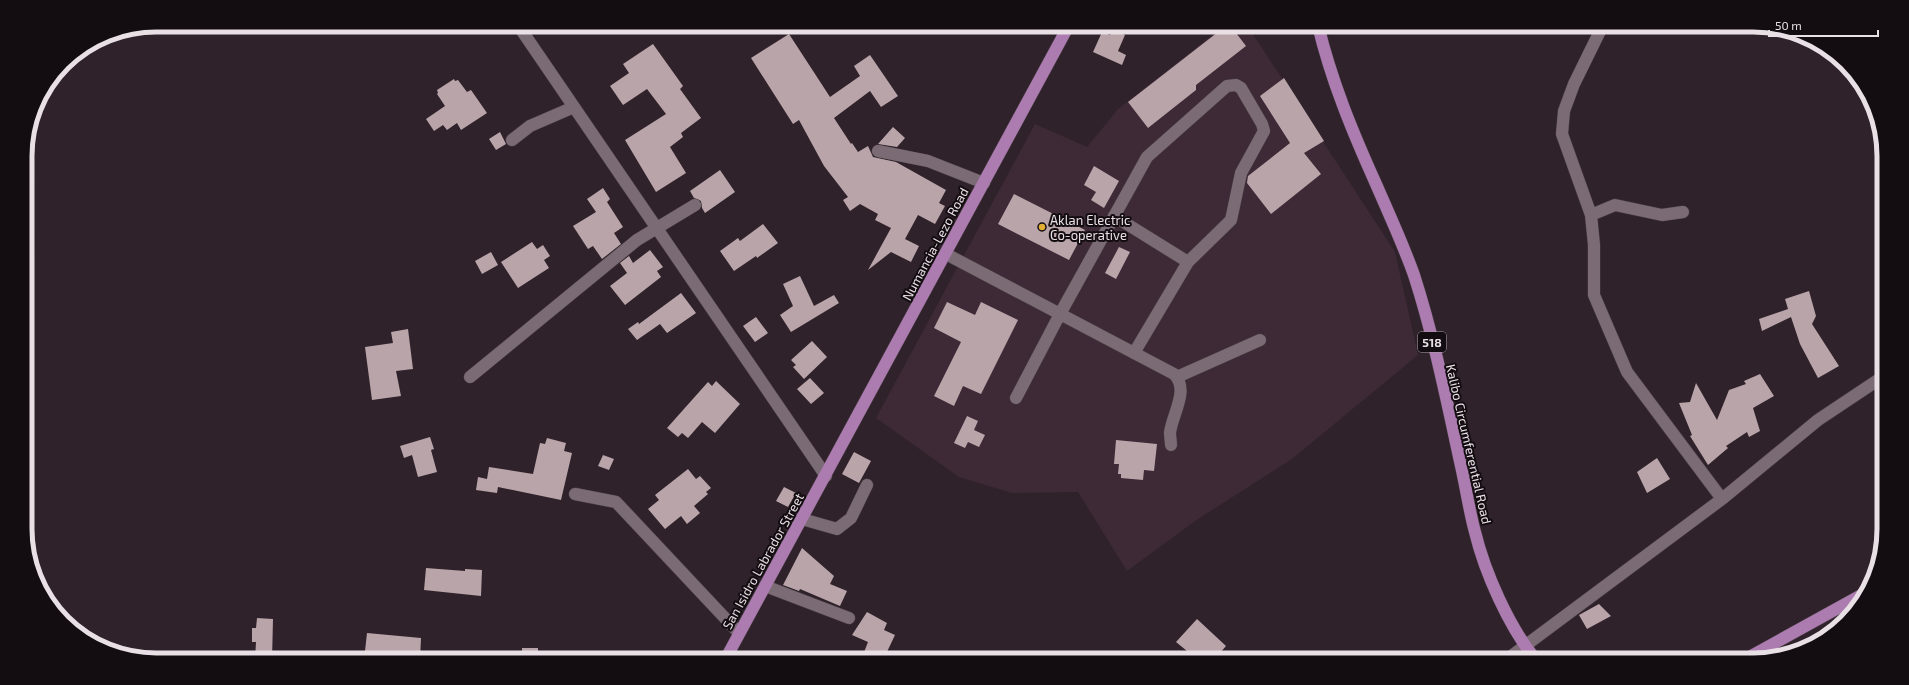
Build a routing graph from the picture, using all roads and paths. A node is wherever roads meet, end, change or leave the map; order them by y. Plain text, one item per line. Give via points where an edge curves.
1 (523, 32) edge
2 (1065, 32) edge
3 (1320, 32) edge
4 (1600, 32) edge
5 (574, 107) junction
6 (512, 140) dead end
7 (878, 152) dead end
8 (984, 183) junction
9 (695, 204) dead end
10 (1683, 212) dead end
11 (1591, 215) junction
12 (1114, 216) junction
13 (656, 227) junction
14 (946, 254) junction
15 (1188, 262) junction
16 (1060, 314) junction
17 (1260, 340) dead end
18 (1134, 353) junction
19 (470, 377) dead end
20 (1177, 377) junction
21 (1877, 381) edge
22 (1016, 398) dead end
23 (1171, 446) dead end
24 (826, 476) junction
25 (866, 485) dead end
26 (575, 494) dead end
27 (1722, 499) junction
28 (802, 519) junction
29 (765, 586) junction
30 (1856, 598) edge
31 (849, 618) dead end
32 (739, 633) junction
33 (1524, 645) junction
34 (729, 653) edge
35 (1514, 653) edge
36 (1530, 653) edge
37 (1757, 653) edge

1 - 5 street
2 - 8 main road, Numancia-Lezo Road
3 - 33 main road, Kalibo Circumferential Road / 518 via 1334,80 1375,184 1402,242 1414,277 1446,399 1474,532 1483,560
4 - 11 street via 1564,111 1562,134
5 - 6 street via 530,126
5 - 13 street
7 - 8 street via 928,161
8 - 14 main road, Numancia-Lezo Road
9 - 13 street
10 - 11 street via 1662,215 1615,205
11 - 27 street via 1594,295 1627,372
12 - 15 street
12 - 15 street via 1147,157 1227,86 1238,86 1262,124 1264,134 1241,173 1231,220
12 - 16 street
13 - 19 street
13 - 24 street
14 - 16 street
14 - 24 main road, Numancia-Lezo Road
15 - 18 street
16 - 18 street
16 - 22 street
17 - 20 street
18 - 20 street
20 - 23 street via 1181,390 1170,433
21 - 27 street via 1818,420
24 - 28 main road, San Isidro Labrador Street
25 - 28 street via 851,518 837,528
26 - 32 street via 616,502
27 - 33 street
28 - 29 main road, San Isidro Labrador Street
29 - 31 street
29 - 32 main road, San Isidro Labrador Street
30 - 37 main road
32 - 34 main road, San Isidro Labrador Street
33 - 35 street
33 - 36 main road, Kalibo Circumferential Road / 518

